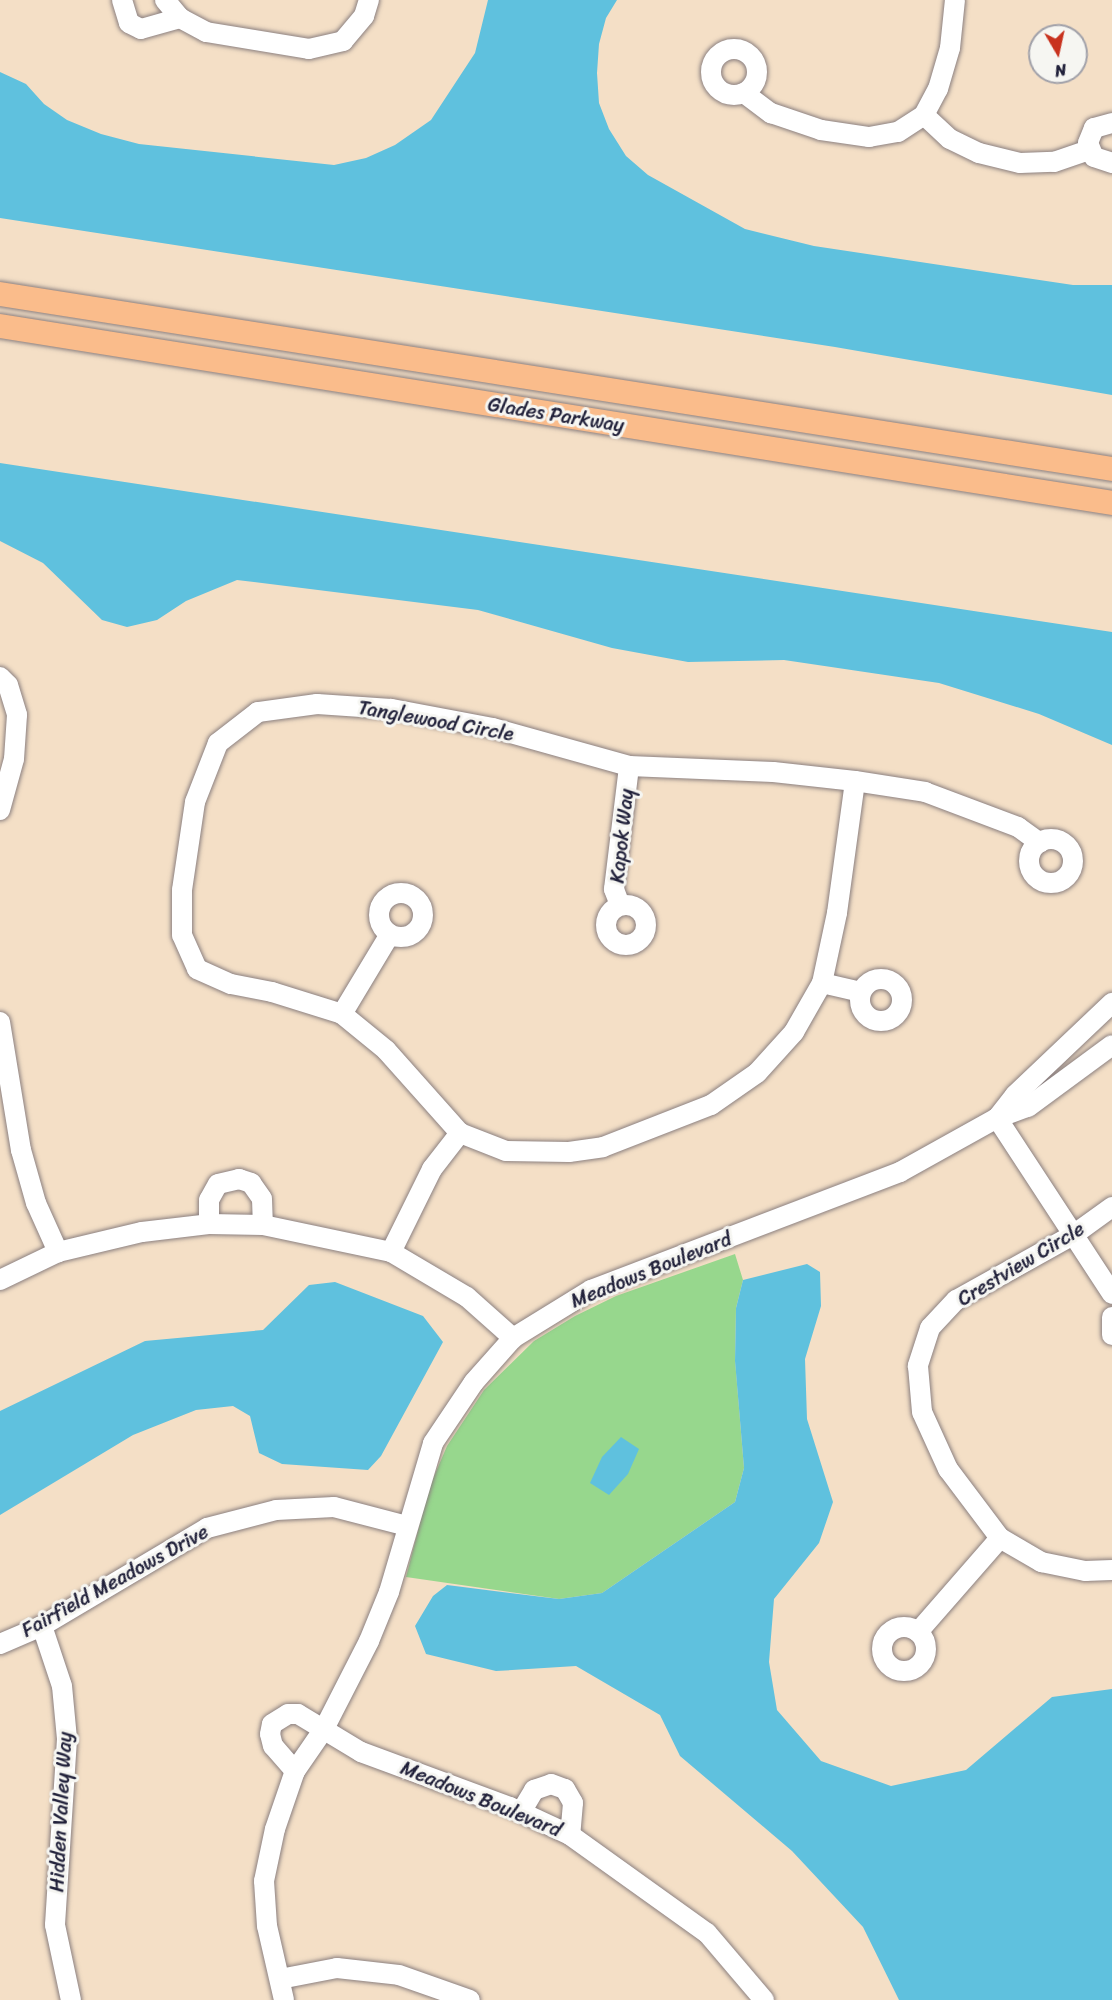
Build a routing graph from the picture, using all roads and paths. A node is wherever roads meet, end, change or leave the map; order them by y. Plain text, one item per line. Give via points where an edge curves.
1 (122, 0) edge
2 (165, 0) edge
3 (369, 0) edge
4 (955, 0) edge
5 (180, 18) junction
6 (744, 93) dead end
7 (924, 116) junction
8 (1112, 123) edge
9 (1089, 150) junction
10 (1112, 163) edge
11 (0, 294) edge
12 (0, 326) edge
13 (1112, 469) edge
14 (1112, 503) edge
15 (0, 676) edge
16 (629, 766) junction
17 (855, 781) junction
18 (0, 810) edge
19 (1040, 843) dead end
20 (620, 906) dead end
21 (390, 934) dead end
22 (822, 982) junction
23 (861, 993) dead end
24 (1112, 1003) edge
25 (342, 1014) junction
26 (0, 1022) edge
27 (1112, 1045) edge
28 (997, 1118) junction
29 (460, 1133) junction
30 (1112, 1207) edge
31 (209, 1224) junction
32 (263, 1225) junction
33 (1073, 1235) junction
34 (58, 1252) junction
35 (391, 1252) junction
36 (0, 1280) edge
37 (1112, 1294) edge
38 (1112, 1317) edge
39 (1112, 1335) edge
40 (513, 1338) junction
41 (407, 1526) junction
42 (1000, 1538) junction
43 (1112, 1570) edge
44 (42, 1626) junction
45 (918, 1632) dead end
46 (0, 1644) edge
47 (324, 1728) junction
48 (295, 1771) junction
49 (521, 1812) junction
50 (570, 1835) junction
51 (279, 1979) junction
52 (71, 2000) edge
53 (284, 2000) edge
54 (470, 2000) edge
55 (764, 2000) edge

1 - 5 street via 129,23 141,29
2 - 5 street
3 - 5 street via 364,16 343,41 309,49 206,32
4 - 7 street via 950,48 938,89
6 - 7 street via 771,113 821,130 868,137 898,132
7 - 9 street via 950,139 979,153 1020,163 1054,162
8 - 9 street via 1094,128
9 - 10 street via 1101,162
11 - 13 main road, Glades Parkway
12 - 14 main road, Glades Parkway
15 - 18 street via 8,685 17,715 14,759
16 - 17 street, Tanglewood Circle via 772,772
16 - 20 street, Kapok Way via 614,889
16 - 25 street, Tanglewood Circle via 493,728 391,709 317,704 258,712 219,742 195,802 182,890 182,935 197,969 231,984
17 - 19 street, Tanglewood Circle via 925,792 1018,828
17 - 22 street, Tanglewood Circle via 837,913
21 - 25 street
22 - 23 street
22 - 29 street, Tanglewood Circle via 794,1032 757,1073 711,1105 659,1128 603,1147 569,1152 506,1151
24 - 28 street, Meadows Boulevard via 1015,1095
25 - 29 street, Tanglewood Circle via 386,1050
26 - 34 street via 21,1150 36,1203
27 - 28 street, Meadows Boulevard via 1028,1107
28 - 33 street
28 - 40 street, Meadows Boulevard via 890,1176 591,1290
29 - 35 street via 432,1169
30 - 33 street, Crestview Circle
31 - 32 street
31 - 32 street via 209,1200 218,1184 239,1179 250,1183 262,1199
31 - 34 street via 142,1232
32 - 35 street
33 - 37 street
33 - 42 street, Crestview Circle via 956,1300 930,1328 918,1366 922,1412 948,1469
34 - 36 street
35 - 40 street via 467,1297
38 - 39 street
40 - 41 street, Meadows Boulevard via 463,1395 433,1443
41 - 44 street, Fairfield Meadows Drive via 334,1507 276,1510 207,1528
41 - 47 street, Meadows Boulevard via 369,1641
42 - 43 street, Crestview Circle via 1041,1562 1085,1571
42 - 45 street
44 - 46 street, Fairfield Meadows Drive
44 - 52 street, Hidden Valley Way via 62,1686 67,1739 55,1925
47 - 48 street, Meadows Boulevard
47 - 48 street via 298,1714 278,1717 272,1724 273,1746
47 - 49 street, Meadows Boulevard via 339,1742 361,1752
48 - 51 street, Meadows Boulevard via 275,1828 264,1881 267,1926
49 - 50 street, Meadows Boulevard
49 - 50 street via 534,1790 551,1784 565,1789 573,1803
50 - 55 street, Meadows Boulevard via 707,1933
51 - 53 street, Meadows Boulevard
51 - 54 street via 337,1968 358,1970 399,1975

